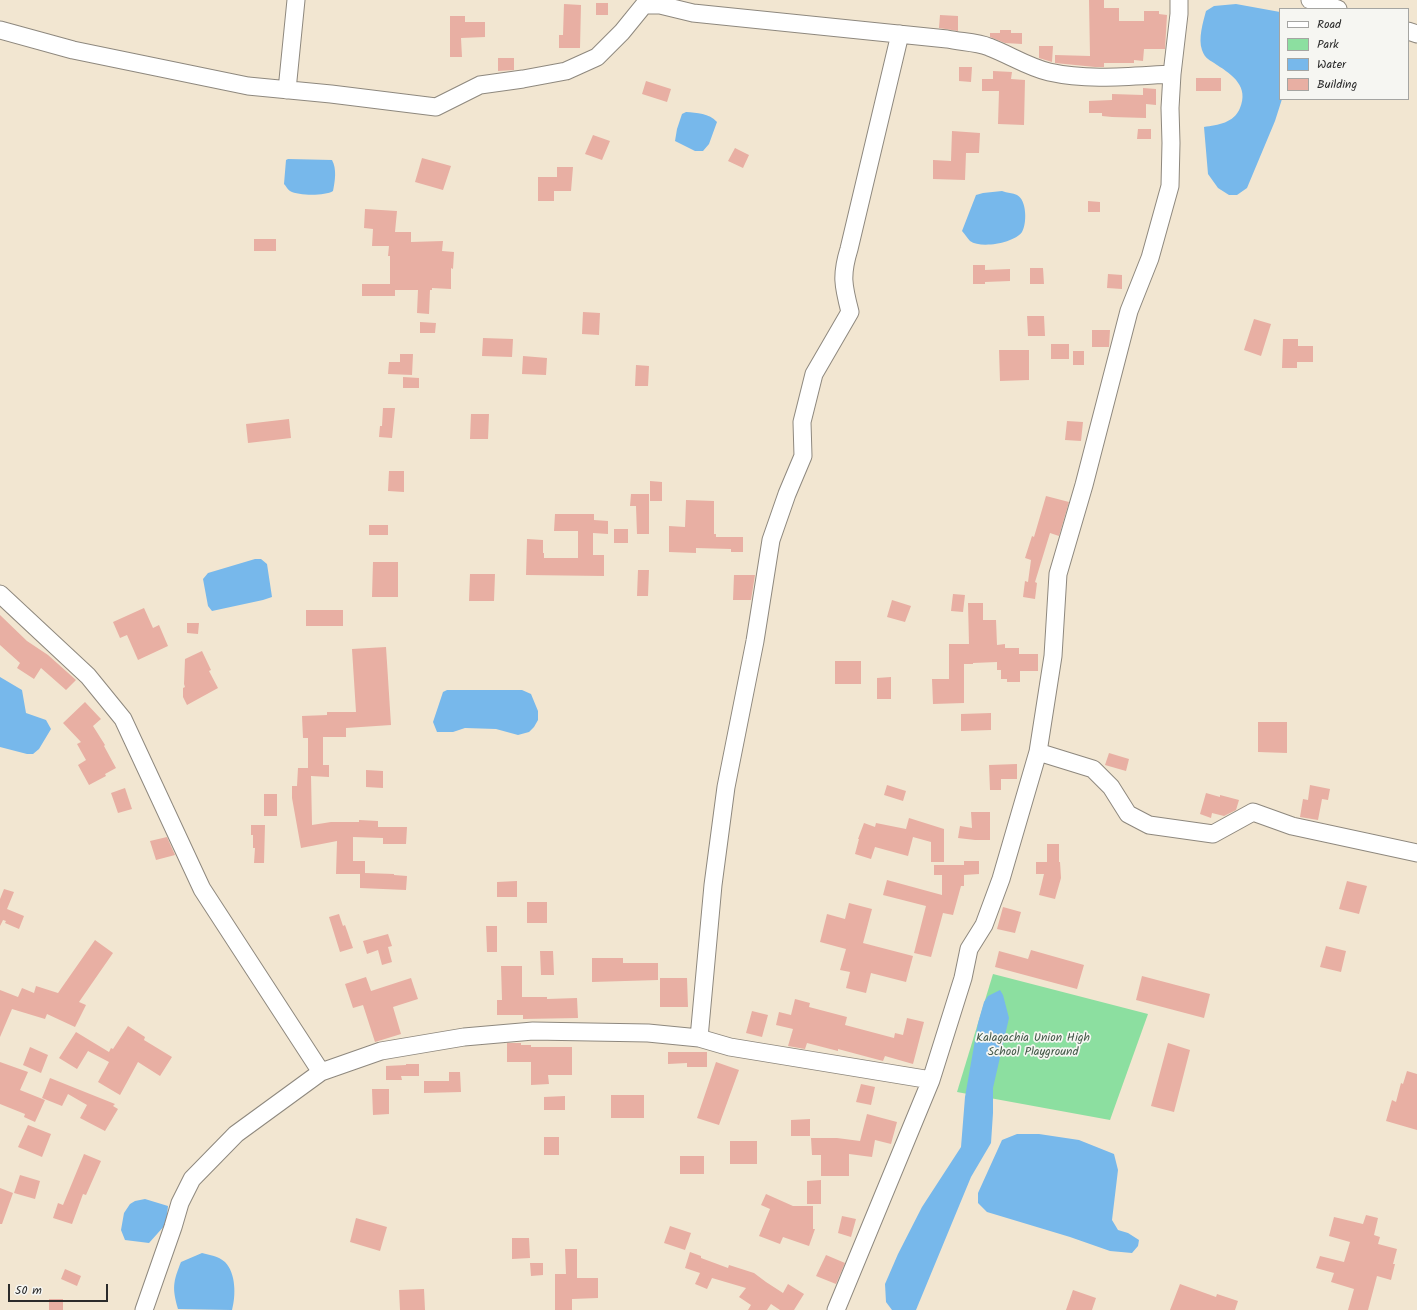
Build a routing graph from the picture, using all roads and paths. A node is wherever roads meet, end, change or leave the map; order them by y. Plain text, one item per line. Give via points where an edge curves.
1 (296, 0) edge
2 (1179, 0) edge
3 (1310, 0) edge
4 (641, 2) edge
5 (1335, 8) edge
6 (0, 30) edge
7 (900, 34) junction
8 (1172, 74) junction
9 (287, 90) junction
10 (0, 594) edge
11 (1038, 752) junction
12 (1417, 853) edge
13 (699, 1038) junction
14 (321, 1072) junction
15 (931, 1080) junction
16 (144, 1310) edge
17 (836, 1310) edge

1 - 9 street
2 - 8 street
3 - 5 street
4 - 7 street via 693,13
4 - 9 street via 622,32 597,57 566,71 480,85 436,107
6 - 9 street via 89,53 248,86
7 - 8 street via 988,47 1027,65 1077,77
7 - 13 street via 844,266 844,287 850,312 814,374 802,422 803,456 771,540 755,641 726,786 713,885
8 - 11 street via 1170,186 1150,258 1129,310 1058,574 1053,656
10 - 14 street via 88,676 123,719 202,889
11 - 12 street via 1093,769 1111,786 1128,814 1149,825 1213,834 1253,812 1292,826
11 - 15 street via 1001,879 984,925 969,948 963,978
13 - 14 street via 648,1033 533,1031 464,1037 382,1051
13 - 15 street via 730,1047
14 - 16 street via 236,1134 192,1179 180,1204
15 - 17 street

